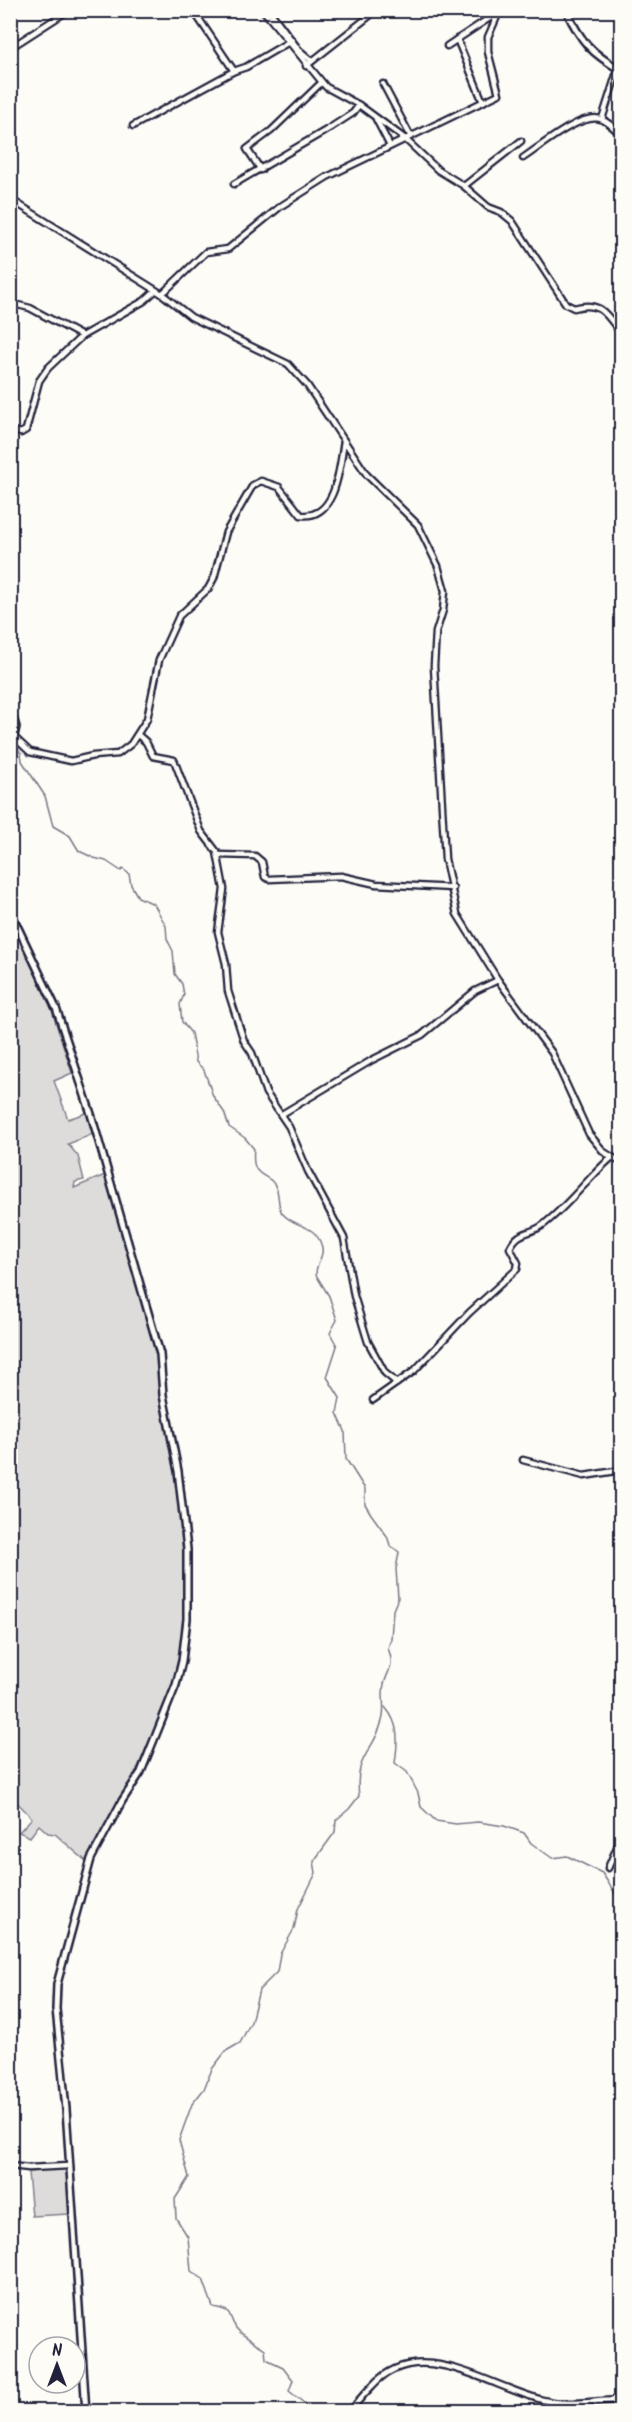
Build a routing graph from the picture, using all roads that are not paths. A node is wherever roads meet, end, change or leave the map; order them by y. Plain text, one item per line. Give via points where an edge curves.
1 (69, 10) edge
2 (193, 10) edge
3 (263, 10) edge
4 (269, 10) edge
5 (377, 10) edge
6 (566, 10) edge
7 (500, 11) edge
8 (457, 39) junction
9 (287, 43) junction
10 (447, 46) dead end
11 (10, 48) edge
12 (312, 61) junction
13 (306, 66) junction
14 (620, 70) edge
15 (234, 71) junction
16 (321, 83) junction
17 (383, 84) dead end
18 (483, 102) junction
19 (359, 105) junction
20 (375, 117) junction
21 (602, 119) junction
22 (133, 126) dead end
23 (410, 135) junction
24 (621, 136) edge
25 (404, 138) junction
26 (521, 141) dead end
27 (390, 146) junction
28 (523, 158) dead end
29 (261, 170) junction
30 (234, 184) dead end
31 (464, 186) junction
32 (10, 199) edge
33 (155, 291) junction
34 (162, 294) junction
35 (10, 303) edge
36 (621, 334) edge
37 (82, 336) junction
38 (10, 430) edge
39 (344, 441) junction
40 (10, 708) edge
41 (138, 735) junction
42 (13, 745) edge
43 (218, 855) junction
44 (453, 888) junction
45 (10, 911) edge
46 (14, 925) edge
47 (498, 980) junction
48 (282, 1114) junction
49 (610, 1158) junction
50 (621, 1163) edge
51 (397, 1383) junction
52 (373, 1400) dead end
53 (523, 1460) dead end
54 (621, 1470) edge
55 (621, 1836) edge
56 (608, 1868) dead end
57 (10, 2166) edge
58 (69, 2166) junction
59 (621, 2400) edge
60 (86, 2412) edge
61 (351, 2412) edge

1 - 11 street
2 - 15 street
3 - 9 street
4 - 12 street via 298,50
5 - 12 street
6 - 14 street via 586,46
7 - 8 street
7 - 18 street via 488,37 499,94
8 - 10 street
8 - 18 street
9 - 13 street
9 - 15 street
12 - 13 street
13 - 16 street
14 - 21 street
15 - 22 street
16 - 19 street
16 - 29 street via 271,131 247,148
17 - 23 street
18 - 23 street
19 - 20 street
19 - 29 street via 353,113
20 - 25 street
20 - 27 street
21 - 24 street
21 - 28 street via 586,119
23 - 25 street
25 - 27 street
25 - 31 street via 438,170
26 - 31 street
27 - 34 street via 302,192 228,249 206,252
29 - 30 street
31 - 36 street via 512,221 566,304 602,310
32 - 33 street
33 - 34 street
33 - 37 street
34 - 39 street via 190,317 288,364 307,385
35 - 37 street via 30,308
37 - 38 street via 39,381 26,431
39 - 41 street via 334,490 326,505 316,512 301,515 274,484 261,481 253,485 226,532 208,589 179,616 163,650 147,719
39 - 44 street via 367,476 418,525 443,580 445,601 436,632 434,666 445,859
40 - 42 street via 15,721
41 - 42 street via 118,754 71,761
41 - 43 street via 153,756 174,760 201,831
43 - 44 street via 255,856 269,879 341,876 376,884
43 - 48 street via 224,889 218,932 228,991 266,1093
44 - 47 street via 457,914
45 - 46 street
46 - 58 street via 46,983 77,1071 160,1353 187,1549 186,1639 176,1685 141,1772 91,1858 57,1984
47 - 48 street via 475,991 422,1035
47 - 49 street via 542,1037 589,1134
48 - 51 street via 344,1238 352,1287 368,1342 385,1372
49 - 50 street
49 - 51 street via 555,1215 536,1230 517,1236 510,1248 517,1269 469,1312 423,1363
51 - 52 street
53 - 54 street via 584,1476
55 - 56 street
57 - 58 street
58 - 60 street
59 - 61 street via 544,2401 485,2377 430,2364 403,2364 383,2375

